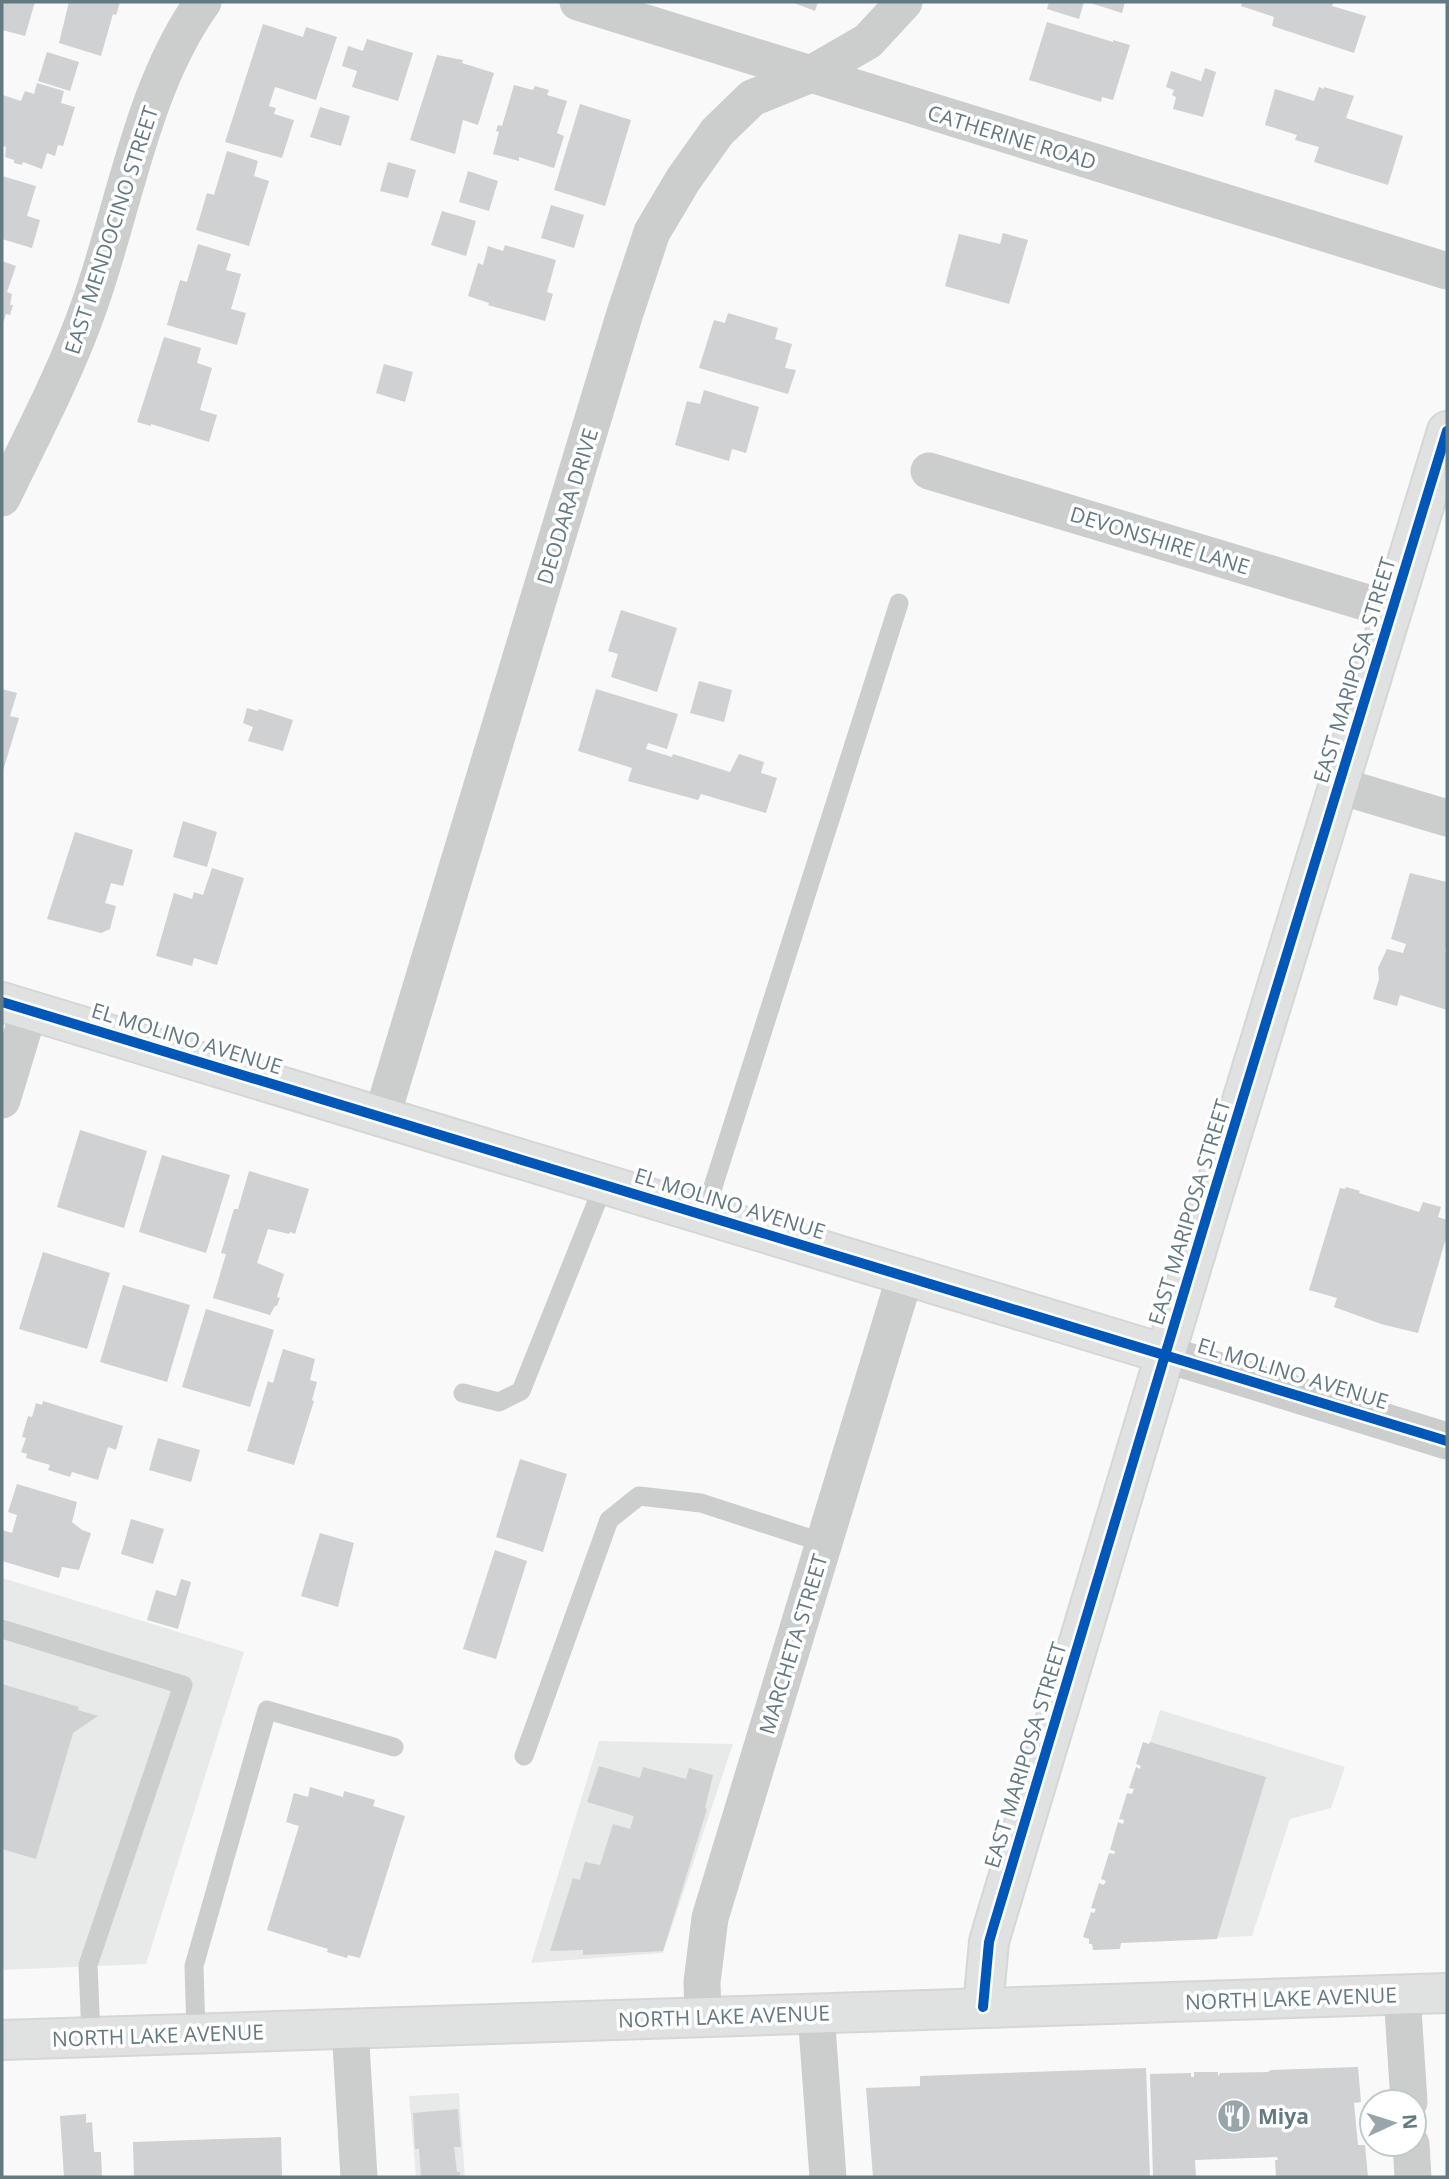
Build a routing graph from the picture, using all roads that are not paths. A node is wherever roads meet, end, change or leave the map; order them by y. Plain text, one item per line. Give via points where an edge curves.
1 (203, 2) edge
2 (578, 2) edge
3 (904, 2) edge
4 (811, 74) junction
5 (1447, 271) edge
6 (1447, 431) edge
7 (929, 471) dead end
8 (2, 498) edge
9 (899, 603) dead end
10 (1391, 610) junction
11 (1340, 786) junction
12 (1447, 818) edge
13 (15, 1007) edge
14 (2, 1100) edge
15 (382, 1116) junction
16 (604, 1184) junction
17 (705, 1215) junction
18 (905, 1276) junction
19 (1166, 1354) junction
20 (463, 1392) dead end
21 (1447, 1441) edge
22 (824, 1544) junction
23 (2, 1629) edge
24 (394, 1747) dead end
25 (524, 1756) dead end
26 (1447, 1993) edge
27 (1402, 1994) junction
28 (982, 2007) junction
29 (816, 2013) junction
30 (703, 2016) junction
31 (350, 2028) junction
32 (196, 2033) junction
33 (92, 2036) junction
34 (2, 2040) edge
35 (1408, 2088) edge
36 (1412, 2158) edge
37 (359, 2177) edge
38 (828, 2177) edge
39 (1413, 2177) edge

1 - 8 street, EAST MENDOCINO STREET via 157,89 89,308
2 - 4 street, CATHERINE ROAD
3 - 4 street, DEODARA DRIVE via 868,41
4 - 5 street, CATHERINE ROAD
4 - 15 street, DEODARA DRIVE via 752,98 717,132 652,232
6 - 10 street, EAST MARIPOSA STREET
7 - 10 street, DEVONSHIRE LANE
9 - 17 lane
10 - 11 street, EAST MARIPOSA STREET
11 - 12 street
11 - 19 street, EAST MARIPOSA STREET
13 - 14 street
13 - 15 street, EL MOLINO AVENUE
15 - 16 street, EL MOLINO AVENUE
16 - 17 street, EL MOLINO AVENUE
16 - 20 lane via 521,1391 499,1402
17 - 18 street, EL MOLINO AVENUE
18 - 19 street, EL MOLINO AVENUE
18 - 22 street, MARCHETA STREET
19 - 21 street, EL MOLINO AVENUE
19 - 28 street, EAST MARIPOSA STREET via 989,1941
22 - 25 lane via 701,1503 639,1496 609,1520
22 - 30 street, MARCHETA STREET via 710,1918
23 - 33 lane via 183,1685 88,1965
24 - 32 lane via 267,1710 194,1966
26 - 27 street, NORTH LAKE AVENUE
27 - 28 street, NORTH LAKE AVENUE
27 - 35 street
28 - 29 street, NORTH LAKE AVENUE
29 - 30 street, NORTH LAKE AVENUE
29 - 38 street
30 - 31 street, NORTH LAKE AVENUE
31 - 32 street, NORTH LAKE AVENUE
31 - 37 street
32 - 33 street, NORTH LAKE AVENUE
33 - 34 street, NORTH LAKE AVENUE
36 - 39 street

